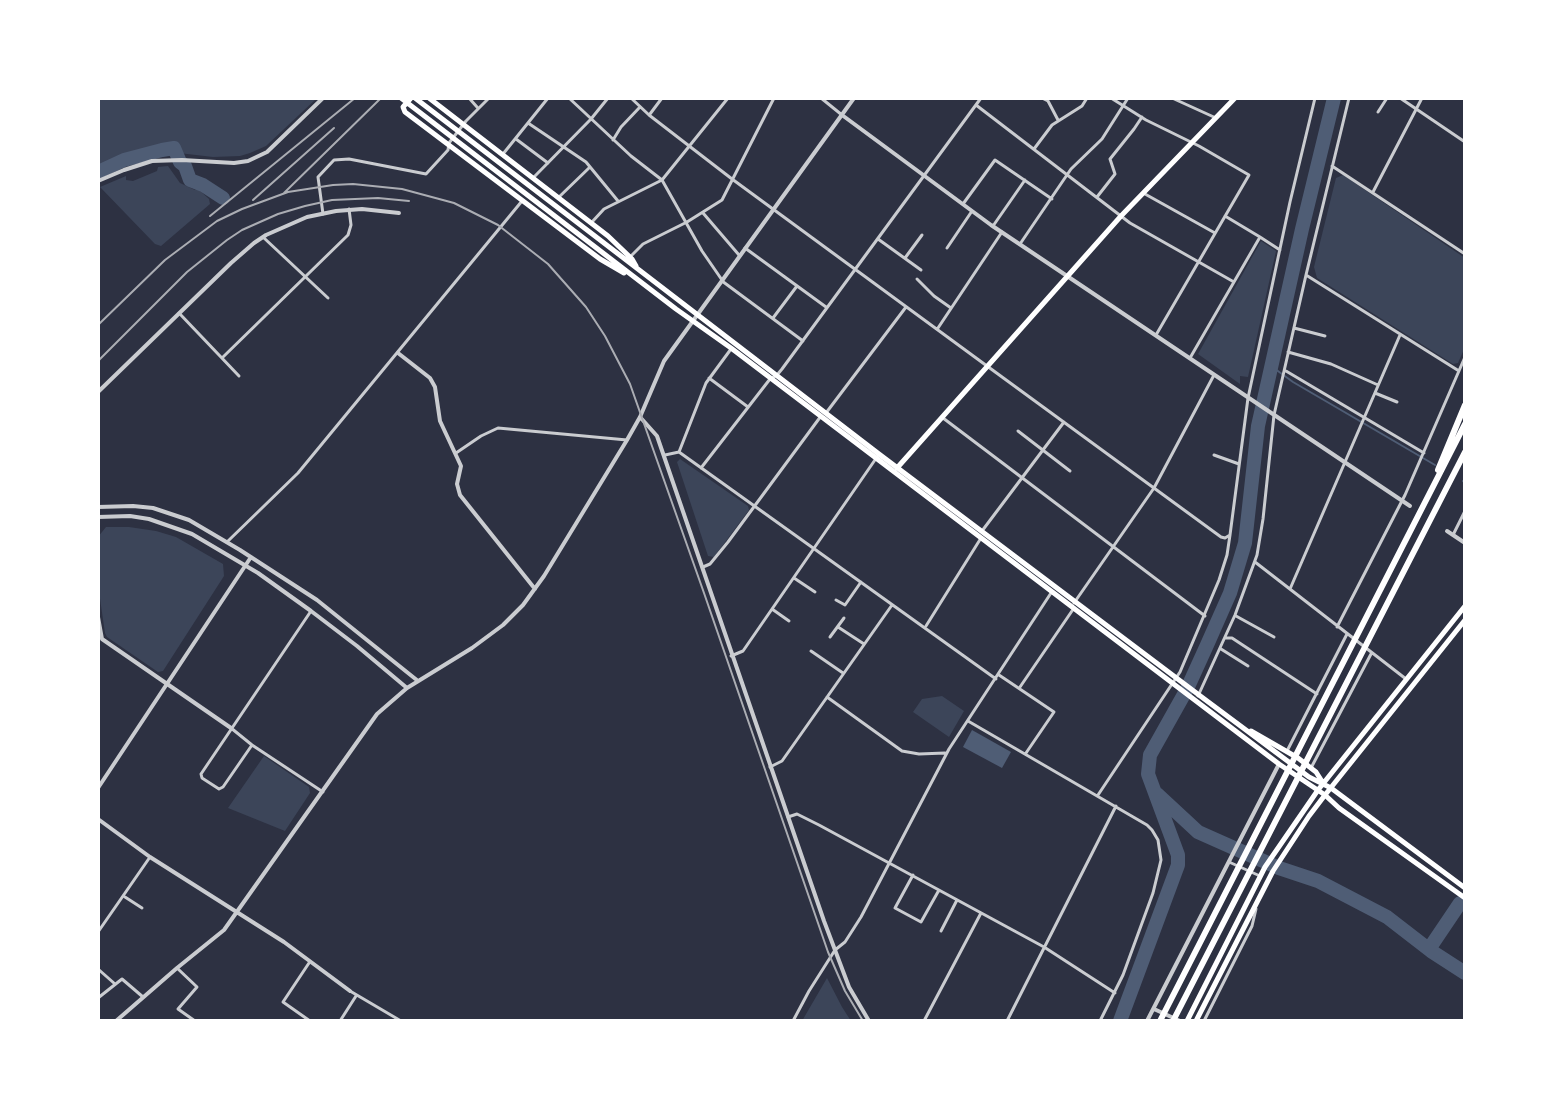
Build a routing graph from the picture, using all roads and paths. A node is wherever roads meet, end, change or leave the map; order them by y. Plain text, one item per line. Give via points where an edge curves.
1 (323, 98) edge
2 (401, 98) edge
3 (413, 98) edge
4 (429, 98) edge
5 (469, 98) edge
6 (489, 98) edge
7 (548, 98) edge
8 (569, 98) edge
9 (608, 98) edge
10 (631, 98) edge
11 (662, 98) edge
12 (728, 98) edge
13 (774, 98) edge
14 (821, 98) edge
15 (854, 98) edge
16 (981, 98) edge
17 (1042, 98) edge
18 (1087, 98) edge
19 (1111, 98) edge
20 (1128, 98) edge
21 (1172, 98) edge
22 (1235, 98) edge
23 (1315, 98) edge
24 (1349, 98) edge
25 (1387, 98) edge
26 (1400, 98) edge
27 (1422, 98) edge
28 (976, 105) junction
29 (1123, 105) junction
30 (640, 107) junction
31 (478, 108) junction
32 (1416, 109) junction
33 (1378, 112) dead end
34 (649, 115) junction
35 (842, 115) junction
36 (1142, 117) junction
37 (1216, 118) junction
38 (591, 119) junction
39 (1058, 121) junction
40 (528, 123) junction
41 (464, 125) junction
42 (515, 138) junction
43 (613, 140) junction
44 (1192, 142) junction
45 (1465, 142) edge
46 (449, 145) junction
47 (689, 146) junction
48 (563, 147) junction
49 (1034, 149) junction
50 (502, 155) junction
51 (548, 163) junction
52 (1332, 166) junction
53 (590, 167) junction
54 (1068, 175) junction
55 (925, 176) junction
56 (533, 178) junction
57 (732, 179) junction
58 (662, 180) junction
59 (1025, 180) junction
60 (98, 181) edge
61 (1373, 192) junction
62 (1143, 193) junction
63 (1097, 197) junction
64 (558, 198) junction
65 (1052, 199) junction
66 (522, 201) junction
67 (618, 201) junction
68 (963, 204) junction
69 (349, 209) junction
70 (774, 210) junction
71 (972, 211) junction
72 (399, 213) dead end
73 (703, 213) junction
74 (323, 214) junction
75 (1121, 216) junction
76 (1225, 216) junction
77 (687, 222) junction
78 (592, 223) junction
79 (993, 226) junction
80 (1002, 232) junction
81 (1215, 233) junction
82 (922, 235) dead end
83 (263, 237) junction
84 (1260, 237) junction
85 (878, 239) junction
86 (1020, 244) junction
87 (745, 248) junction
88 (947, 248) dead end
89 (1280, 250) junction
90 (1465, 254) edge
91 (740, 256) junction
92 (630, 257) junction
93 (905, 258) junction
94 (1198, 262) junction
95 (637, 269) junction
96 (855, 270) junction
97 (921, 270) dead end
98 (1306, 275) junction
99 (633, 276) junction
100 (1067, 276) junction
101 (305, 277) junction
102 (917, 279) dead end
103 (722, 280) junction
104 (1234, 282) junction
105 (797, 286) junction
106 (328, 298) dead end
107 (906, 307) junction
108 (827, 308) junction
109 (951, 308) junction
110 (179, 313) junction
111 (697, 314) junction
112 (773, 319) junction
113 (692, 321) junction
114 (1293, 328) junction
115 (937, 330) junction
116 (1156, 335) junction
117 (1400, 335) junction
118 (1325, 336) dead end
119 (803, 341) junction
120 (731, 348) junction
121 (1287, 352) junction
122 (398, 353) junction
123 (1465, 357) edge
124 (222, 358) junction
125 (1190, 359) junction
126 (987, 366) junction
127 (1459, 371) junction
128 (1285, 373) junction
129 (777, 375) junction
130 (1214, 375) junction
131 (239, 376) dead end
132 (709, 378) junction
133 (770, 379) junction
134 (1378, 385) junction
135 (98, 392) edge
136 (1375, 393) junction
137 (1248, 398) junction
138 (1397, 402) dead end
139 (1465, 405) edge
140 (748, 407) junction
141 (823, 414) junction
142 (1273, 414) junction
143 (640, 417) junction
144 (941, 417) junction
145 (1363, 421) junction
146 (1064, 422) junction
147 (1465, 424) edge
148 (1018, 431) dead end
149 (627, 440) junction
150 (1043, 449) junction
151 (679, 452) junction
152 (1465, 452) edge
153 (456, 453) junction
154 (1214, 455) dead end
155 (663, 456) junction
156 (877, 456) junction
157 (1422, 456) junction
158 (1345, 463) junction
159 (1239, 464) junction
160 (701, 468) junction
161 (895, 469) junction
162 (1070, 471) dead end
163 (1022, 478) junction
164 (1154, 488) junction
165 (1432, 488) junction
166 (1402, 501) junction
167 (1410, 506) dead end
168 (98, 507) edge
169 (755, 507) junction
170 (1465, 511) edge
171 (98, 517) edge
172 (1447, 531) dead end
173 (982, 534) junction
174 (1230, 535) junction
175 (1453, 535) junction
176 (227, 542) junction
177 (1465, 543) edge
178 (1114, 547) junction
179 (814, 548) junction
180 (251, 557) junction
181 (1255, 562) junction
182 (246, 566) junction
183 (701, 568) junction
184 (794, 578) junction
185 (861, 582) junction
186 (535, 589) junction
187 (1054, 589) junction
188 (1290, 589) junction
189 (815, 592) dead end
190 (836, 600) dead end
191 (892, 605) junction
192 (1074, 605) junction
193 (1465, 606) edge
194 (772, 609) junction
195 (311, 611) junction
196 (1235, 615) junction
197 (1205, 616) junction
198 (98, 617) edge
199 (844, 618) dead end
200 (1465, 620) edge
201 (789, 621) dead end
202 (838, 627) junction
203 (925, 627) junction
204 (1337, 627) junction
205 (1347, 634) junction
206 (830, 637) dead end
207 (1274, 637) dead end
208 (1225, 638) junction
209 (864, 644) junction
210 (1220, 648) junction
211 (811, 651) dead end
212 (1371, 653) junction
213 (731, 656) junction
214 (1248, 666) dead end
215 (843, 673) junction
216 (998, 677) junction
217 (1406, 679) junction
218 (418, 681) junction
219 (1176, 682) junction
220 (167, 683) junction
221 (407, 688) junction
222 (1019, 688) junction
223 (1317, 694) junction
224 (1196, 696) junction
225 (827, 697) junction
226 (968, 721) junction
227 (1236, 723) junction
228 (231, 728) junction
229 (252, 745) junction
230 (1287, 751) junction
231 (946, 753) junction
232 (1025, 754) junction
233 (1279, 764) junction
234 (770, 767) junction
235 (1311, 768) junction
236 (1323, 784) junction
237 (98, 788) edge
238 (1331, 788) junction
239 (1318, 790) junction
240 (323, 792) junction
241 (1098, 795) junction
242 (1325, 795) junction
243 (1116, 806) junction
244 (788, 817) junction
245 (98, 819) edge
246 (150, 857) junction
247 (1229, 862) junction
248 (889, 863) junction
249 (913, 875) junction
250 (1260, 876) junction
251 (1465, 888) edge
252 (939, 890) junction
253 (123, 896) junction
254 (1258, 898) junction
255 (1465, 898) edge
256 (957, 900) junction
257 (142, 908) dead end
258 (237, 913) junction
259 (981, 913) junction
260 (941, 931) dead end
261 (98, 932) edge
262 (1044, 947) junction
263 (835, 950) junction
264 (310, 962) junction
265 (177, 968) junction
266 (98, 969) edge
267 (115, 984) junction
268 (350, 991) joint
269 (1115, 993) junction
270 (356, 996) junction
271 (143, 997) junction
272 (98, 998) edge
273 (1154, 1009) junction
274 (116, 1021) edge
275 (195, 1021) edge
276 (310, 1021) edge
277 (340, 1021) edge
278 (401, 1021) edge
279 (793, 1021) edge
280 (869, 1021) edge
281 (924, 1021) edge
282 (1007, 1021) edge
283 (1100, 1021) edge
284 (1147, 1021) edge
285 (1160, 1021) edge
286 (1173, 1021) edge
287 (1180, 1021) edge
288 (1187, 1021) edge
289 (1196, 1021) edge
290 (1204, 1021) edge

1 - 60 street via 257,157 234,163 152,161
2 - 99 main road
3 - 46 main road via 403,107 405,112
3 - 95 main road
4 - 41 main road
5 - 31 street
6 - 31 street
7 - 40 street
8 - 38 street
9 - 38 street
10 - 30 street
11 - 34 street
12 - 47 street
13 - 57 street
14 - 35 street
15 - 35 street
16 - 28 street
17 - 39 street
18 - 39 street
19 - 29 street
20 - 29 street
21 - 37 street
22 - 37 main road
23 - 89 street
24 - 52 street
25 - 33 street
26 - 32 street
27 - 32 street
28 - 49 street
28 - 55 street
29 - 36 street
29 - 54 street via 1102,139
30 - 34 street
30 - 43 street
31 - 41 street
32 - 45 street
32 - 61 street
34 - 47 street
35 - 55 street
35 - 70 street
36 - 44 street
36 - 63 street via 1110,159 1115,174
37 - 44 main road
38 - 43 street
38 - 48 street
39 - 49 street
40 - 42 street
40 - 48 street
41 - 46 street
41 - 50 main road
42 - 50 street
42 - 51 street
43 - 58 street
44 - 62 main road
44 - 76 street via 1249,175
46 - 66 main road
46 - 74 street via 426,174 334,160 318,177
47 - 57 street
47 - 58 street
48 - 51 street
48 - 53 street
49 - 54 street
50 - 56 main road
51 - 56 street
52 - 61 street
52 - 98 street
53 - 64 street
53 - 67 street
54 - 63 street
54 - 65 street
55 - 68 street
55 - 85 street
56 - 64 main road
57 - 70 street
57 - 73 street via 722,200
58 - 67 street
58 - 77 street
59 - 65 street
59 - 68 street via 995,160
59 - 79 street
61 - 90 street
62 - 75 main road
62 - 81 street
63 - 75 street
64 - 78 main road
65 - 86 street
66 - 99 main road via 600,259
66 - 122 street
67 - 78 street
68 - 71 street
69 - 72 street
69 - 74 street
69 - 101 street via 351,231
70 - 87 street
70 - 96 street
71 - 79 street
71 - 88 street
73 - 77 street
73 - 91 street
74 - 83 street
75 - 94 street
75 - 100 main road
76 - 81 street
76 - 84 street
77 - 92 street via 643,244
77 - 103 street
78 - 92 main road
79 - 80 street
80 - 86 street
80 - 109 street
81 - 94 street
82 - 93 street
83 - 101 street
83 - 110 street
84 - 89 street
84 - 104 street
85 - 93 street
85 - 96 street
86 - 100 street
87 - 91 street
87 - 105 street
89 - 137 street
91 - 103 street
92 - 95 main road
93 - 97 street
94 - 104 street
94 - 116 street
95 - 111 main road
96 - 107 street
96 - 108 street
98 - 114 street
98 - 117 street
99 - 113 main road
100 - 116 street
100 - 126 main road
101 - 106 street
101 - 124 street
102 - 109 street
103 - 111 street
103 - 112 street
104 - 125 street
105 - 108 street
105 - 112 street
107 - 115 street
107 - 141 street
108 - 119 street
109 - 115 street
110 - 124 street
110 - 135 street
111 - 113 street
111 - 129 main road
112 - 119 street
113 - 120 main road
113 - 143 street via 664,361
114 - 118 street
114 - 121 street
115 - 126 street
116 - 125 street
117 - 127 street
117 - 134 street
119 - 129 street
120 - 132 street
120 - 133 main road
121 - 128 street
121 - 134 street
122 - 153 street via 433,382 440,421
122 - 176 street via 298,473
123 - 127 street
124 - 131 street
125 - 130 street
126 - 144 main road
126 - 146 street
127 - 157 street
128 - 142 street
128 - 145 street
129 - 133 street
129 - 141 main road
130 - 137 street
130 - 164 street
132 - 140 street
132 - 151 street
133 - 140 street
133 - 141 main road
134 - 136 street
136 - 138 street
136 - 145 street
137 - 142 street
137 - 159 street
139 - 165 highway
140 - 160 street
141 - 156 main road
141 - 169 street
142 - 158 street
142 - 181 street
143 - 149 street
143 - 155 street via 657,436
144 - 161 main road
144 - 163 street
145 - 157 street
145 - 158 street
146 - 150 street
146 - 164 street
147 - 165 highway
148 - 150 street
149 - 153 street via 498,428
149 - 186 street
150 - 162 street
150 - 163 street
151 - 155 street
151 - 160 street
152 - 286 highway
153 - 186 street via 460,495
154 - 159 street
155 - 183 street
156 - 161 main road
156 - 179 street
157 - 166 street
158 - 166 street
158 - 188 street
159 - 174 street
160 - 169 street
161 - 173 main road
163 - 173 street
163 - 178 street
164 - 174 street via 1221,537
164 - 178 street
165 - 285 highway
166 - 167 street
166 - 204 street
168 - 176 street via 169,512
169 - 179 street
169 - 183 street via 710,564
170 - 175 street
171 - 182 street via 130,516 165,524
172 - 175 street
173 - 187 main road
173 - 203 street
174 - 197 street
175 - 177 street
176 - 180 street
178 - 192 street
178 - 197 street
179 - 184 street
179 - 185 street
180 - 182 street
180 - 218 street via 328,609
181 - 188 street
181 - 196 street
182 - 195 street
182 - 220 street
183 - 213 street
184 - 189 street
184 - 194 street
185 - 190 street via 845,605
185 - 191 street
186 - 218 street via 503,625
187 - 192 main road
187 - 216 street
188 - 204 street
191 - 203 street
191 - 209 street
192 - 219 main road
192 - 222 street
193 - 217 main road
194 - 201 street
194 - 213 street via 743,651
195 - 221 street
195 - 228 street
196 - 207 street
196 - 208 street
197 - 219 street
198 - 220 street via 102,639
199 - 202 street
200 - 238 main road
202 - 206 street
202 - 209 street
203 - 216 street
204 - 205 street
205 - 212 street
205 - 223 street
208 - 210 street
208 - 223 street
209 - 215 street
210 - 214 street
210 - 224 street
211 - 215 street
212 - 217 street
212 - 235 street
213 - 234 street
215 - 225 street
216 - 222 street
216 - 226 street
217 - 236 main road
218 - 221 street
219 - 224 main road
219 - 241 street
220 - 228 street
220 - 237 street
221 - 240 street via 377,714
222 - 232 street via 1054,712
223 - 230 street
224 - 227 main road
224 - 233 main road
225 - 231 street via 902,751
225 - 234 street via 782,761
226 - 231 street
226 - 232 street
227 - 230 main road
227 - 236 main road
228 - 229 street
228 - 229 street via 202,778 223,787
229 - 240 street
230 - 235 main road
231 - 248 street
232 - 241 street
233 - 239 main road
233 - 247 street
234 - 244 street
235 - 236 main road
236 - 238 main road
236 - 239 main road
238 - 242 main road
238 - 251 main road
239 - 242 main road
239 - 250 main road
240 - 258 street
241 - 243 street
242 - 254 main road
242 - 255 main road
243 - 262 street
243 - 269 street via 1152,830 1161,860
244 - 248 street via 797,814
244 - 263 street
245 - 246 street
246 - 253 street
246 - 258 street
247 - 250 street
247 - 273 street
248 - 249 street
248 - 263 street via 861,917
249 - 252 street
249 - 252 street via 895,908 921,922
250 - 288 main road
252 - 256 street
253 - 257 street
253 - 261 street
254 - 289 main road
254 - 290 street via 1252,926
256 - 259 street
256 - 260 street
258 - 264 street
258 - 265 street
259 - 262 street
259 - 281 street
262 - 269 street
262 - 282 street
263 - 279 street
263 - 280 street
264 - 268 street
264 - 276 street via 283,1002
265 - 271 street
265 - 275 street via 197,987 178,1009
266 - 267 street
267 - 271 street via 122,979
267 - 272 street
268 - 270 street
269 - 283 street
270 - 277 street
270 - 278 street
271 - 274 street
273 - 284 street
273 - 287 street

